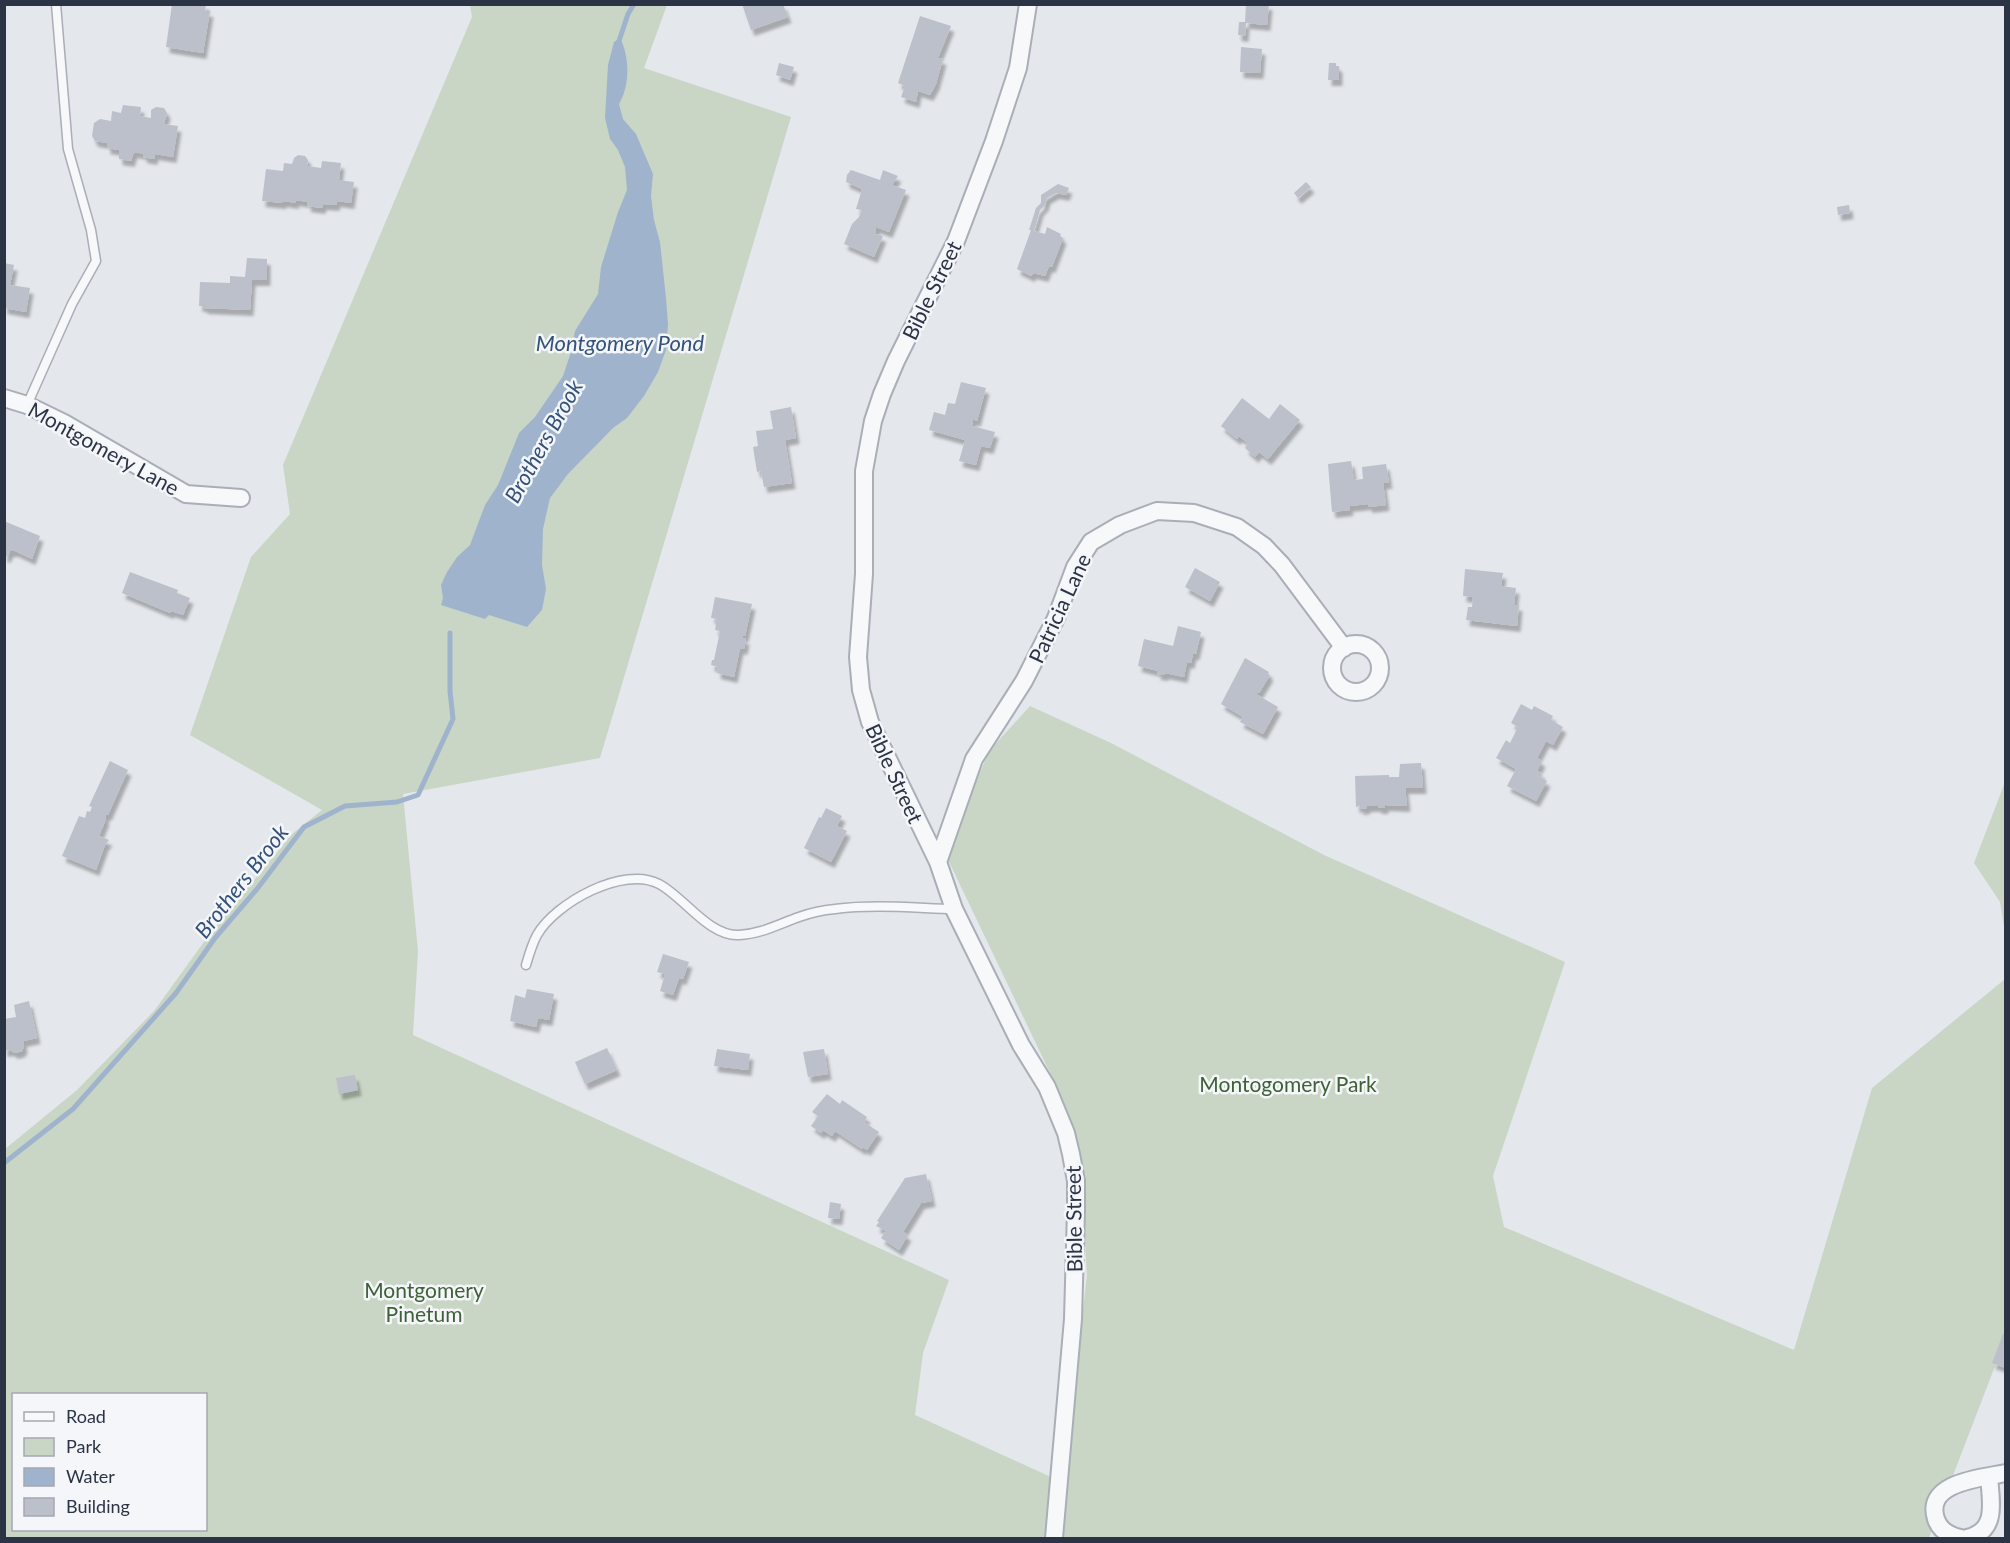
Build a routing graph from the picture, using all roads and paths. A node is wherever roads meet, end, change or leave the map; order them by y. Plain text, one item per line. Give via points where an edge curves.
1 (56, 4) edge
2 (1028, 4) edge
3 (4, 398) edge
4 (27, 405) junction
5 (241, 498) dead end
6 (1344, 648) dead end
7 (938, 862) junction
8 (954, 909) junction
9 (526, 965) dead end
10 (1997, 1475) edge
11 (1054, 1539) edge
12 (1961, 1539) edge
13 (1966, 1539) edge

1 - 4 lane via 68,149 96,261 72,304
2 - 7 street, Bible Street via 1018,68 1001,122 956,241 882,394 866,455 858,657 861,690 870,722
3 - 4 street, Montgomery Lane
4 - 5 street, Montgomery Lane via 186,494
6 - 7 street, Patricia Lane via 1282,565 1237,527 1194,513 1157,511 1120,525 1091,542 1075,567 1056,618 1024,681 974,759
7 - 8 street, Bible Street
8 - 9 lane via 836,909 802,916 759,933 735,936 713,928 659,883 635,878 615,881 555,912 537,935
8 - 11 street, Bible Street via 1047,1087 1066,1133 1073,1163 1073,1319
10 - 12 street via 1956,1484 1943,1491 1937,1501 1937,1522 1944,1531
10 - 13 street via 1988,1523

